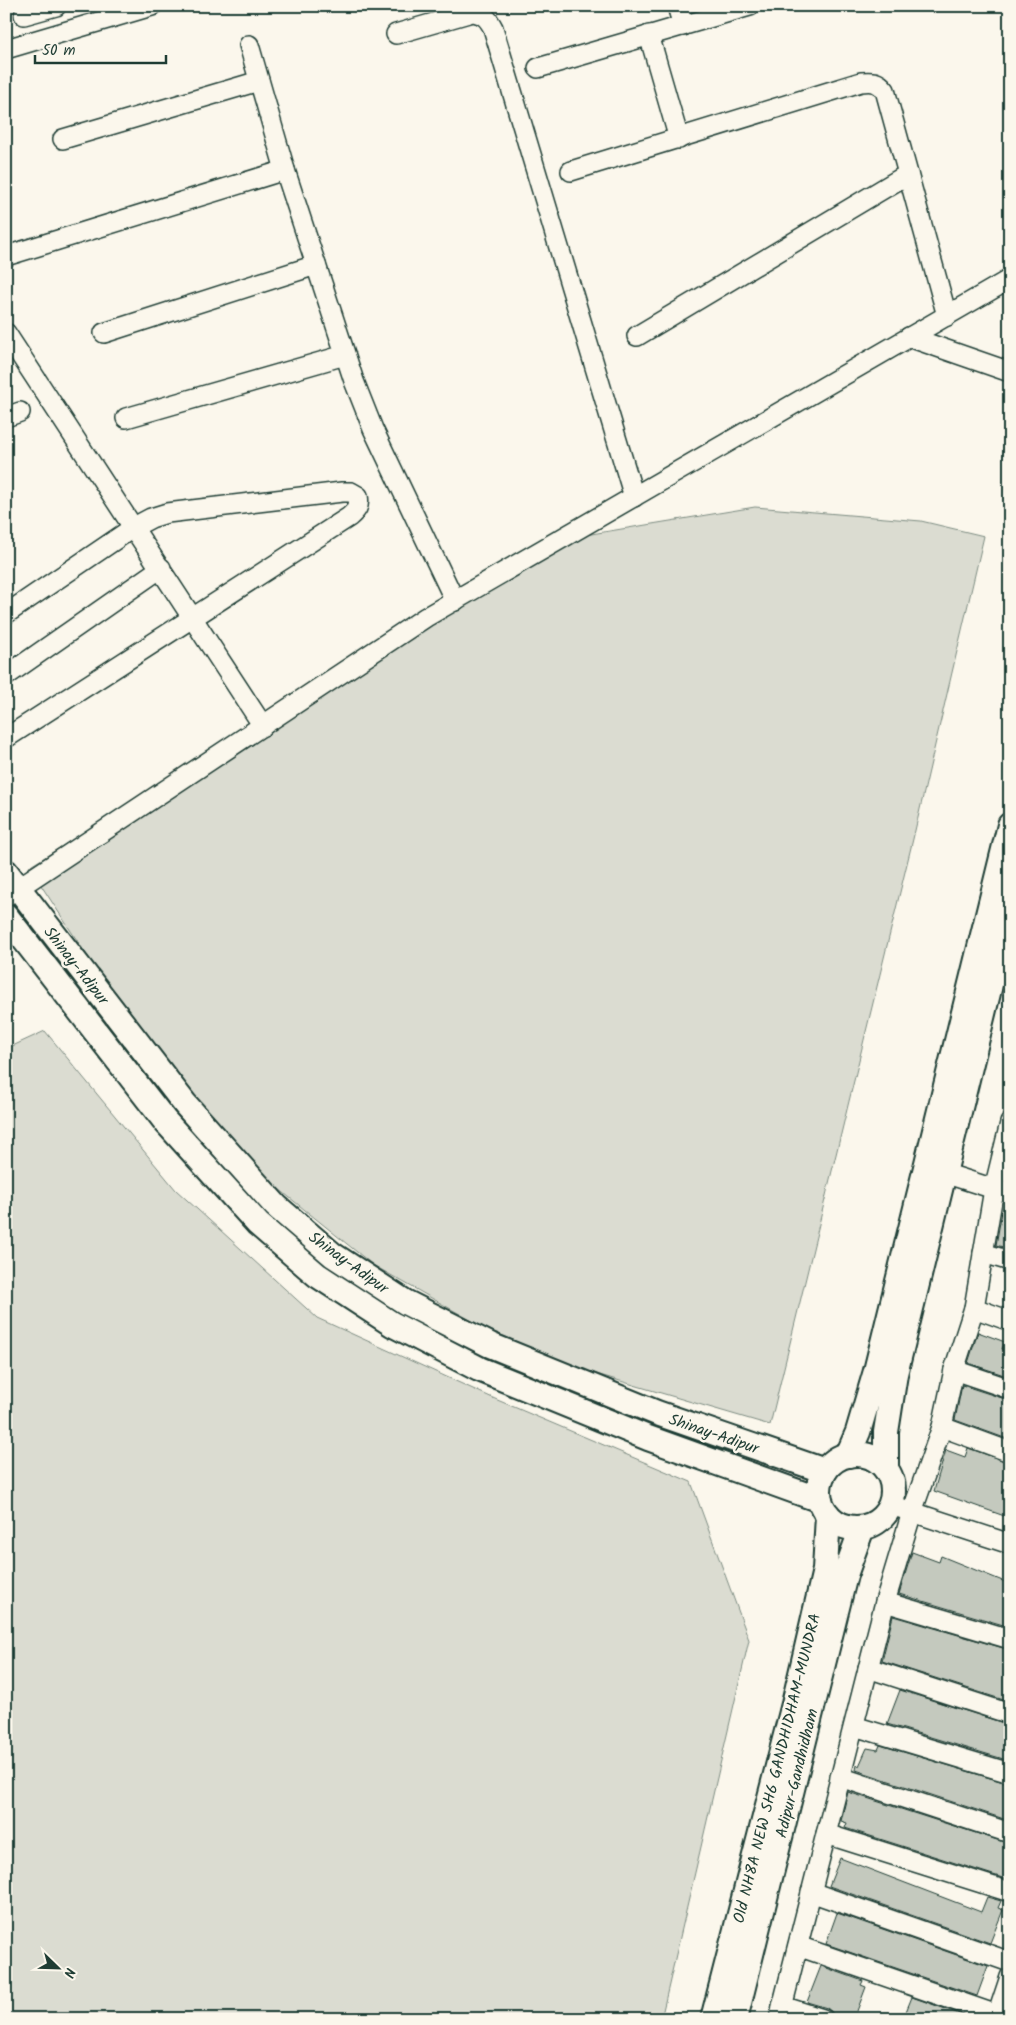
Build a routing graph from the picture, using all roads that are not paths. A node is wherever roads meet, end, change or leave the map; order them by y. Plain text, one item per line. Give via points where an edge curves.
1 (56, 6) edge
2 (152, 6) edge
3 (677, 6) edge
4 (750, 6) edge
5 (24, 15) dead end
6 (683, 26) junction
7 (396, 34) dead end
8 (650, 35) junction
9 (249, 45) dead end
10 (6, 48) edge
11 (538, 68) dead end
12 (259, 81) junction
13 (679, 139) junction
14 (63, 140) dead end
15 (285, 170) junction
16 (571, 170) dead end
17 (908, 174) junction
18 (6, 256) edge
19 (316, 265) junction
20 (1010, 279) edge
21 (947, 316) junction
22 (6, 333) edge
23 (104, 333) dead end
24 (637, 336) dead end
25 (909, 338) junction
26 (346, 355) junction
27 (1010, 372) edge
28 (126, 418) dead end
29 (634, 497) junction
30 (134, 527) junction
31 (161, 568) junction
32 (455, 601) junction
33 (6, 614) edge
34 (193, 618) junction
35 (6, 676) edge
36 (263, 726) junction
37 (6, 738) edge
38 (1010, 825) edge
39 (10, 885) edge
40 (1005, 905) edge
41 (6, 916) edge
42 (1009, 1126) edge
43 (944, 1173) junction
44 (1002, 1192) edge
45 (983, 1253) junction
46 (1010, 1261) edge
47 (974, 1308) junction
48 (1010, 1321) edge
49 (954, 1370) junction
50 (1010, 1388) edge
51 (942, 1427) junction
52 (1010, 1452) edge
53 (848, 1454) junction
54 (886, 1469) junction
55 (825, 1471) junction
56 (824, 1507) junction
57 (901, 1509) junction
58 (862, 1528) junction
59 (1010, 1544) edge
60 (885, 1602) junction
61 (1010, 1639) edge
62 (868, 1668) junction
63 (1010, 1714) edge
64 (854, 1726) junction
65 (1010, 1773) edge
66 (840, 1777) junction
67 (1010, 1833) edge
68 (826, 1834) junction
69 (811, 1892) junction
70 (1010, 1892) edge
71 (798, 1946) junction
72 (1010, 1962) edge
73 (1010, 1977) edge
74 (780, 2012) edge
75 (997, 2017) edge
76 (713, 2019) edge
77 (735, 2019) edge
78 (824, 2019) edge

1 - 5 street
2 - 10 street
3 - 6 street
4 - 6 street
6 - 8 street
7 - 29 street via 472,12 480,13 491,23
8 - 11 street
8 - 13 street
9 - 12 street
12 - 14 street
12 - 15 street
13 - 16 street
13 - 17 street via 870,81 879,83 885,90
15 - 18 street
15 - 19 street
17 - 21 street
17 - 24 street
19 - 23 street
19 - 26 street
20 - 21 street
21 - 25 street
22 - 30 street
25 - 27 street
25 - 29 street
26 - 28 street
26 - 32 street via 373,429
29 - 32 street
30 - 31 street
30 - 33 street
30 - 34 street via 167,513 342,492 358,496 357,510 349,517
31 - 34 street
31 - 35 street
32 - 36 street
34 - 36 street
34 - 37 street
36 - 39 street
38 - 40 main road
39 - 55 main road, Shinay-Adipur via 185,1104 276,1206 333,1255 405,1302 490,1345 658,1413
40 - 43 main road
40 - 53 main road via 876,1371
41 - 56 main road, Shinay-Adipur via 165,1121 258,1224 317,1276 392,1324 479,1369
42 - 44 street
43 - 44 street
43 - 54 main road via 895,1374 886,1432
44 - 45 street
45 - 46 street
45 - 47 street
47 - 48 street
47 - 49 street
49 - 50 street
49 - 51 street
51 - 52 street
51 - 57 street
53 - 54 main road via 863,1454 876,1459
53 - 55 main road
54 - 57 main road
55 - 56 main road via 820,1485
56 - 58 main road via 837,1523 849,1528
56 - 76 main road, Old NH8A NEW SH6 GANDHIDHAM-MUNDRA via 825,1570
57 - 58 main road
57 - 59 street
57 - 60 street
58 - 77 main road, Adipur-Gandhidham via 845,1575
60 - 61 street
60 - 62 street
62 - 63 street
62 - 64 street
64 - 65 street
64 - 66 street
66 - 67 street
66 - 68 street
68 - 69 street
68 - 70 street
69 - 71 street
69 - 72 street
71 - 74 street
71 - 75 street
73 - 75 street
74 - 78 street

